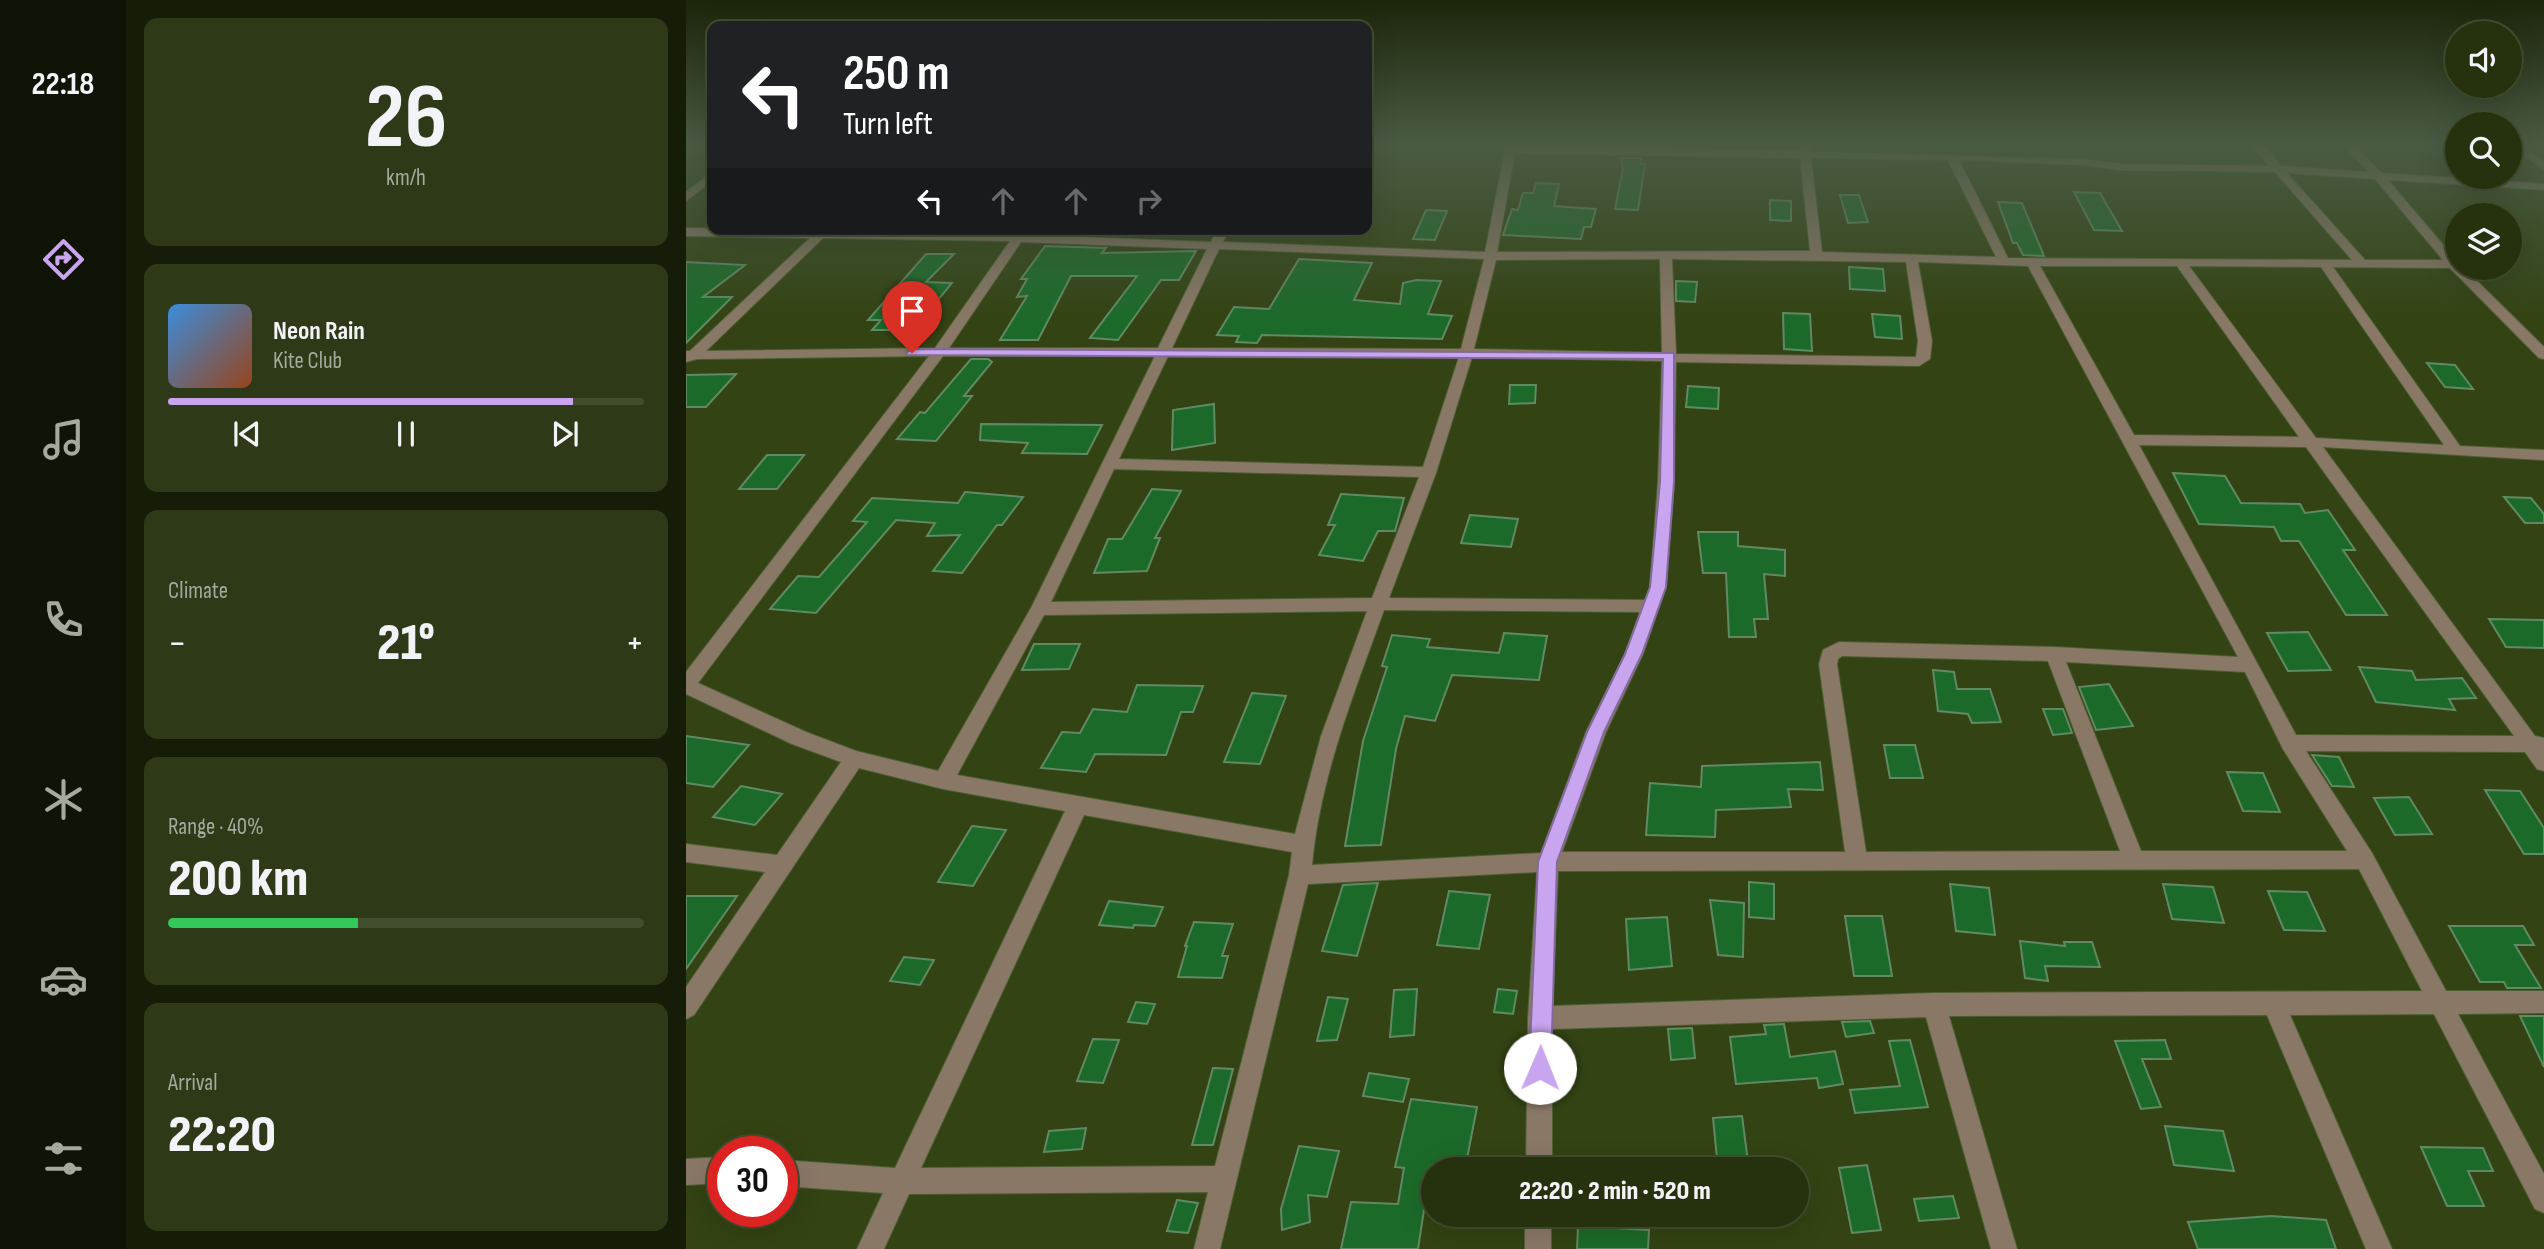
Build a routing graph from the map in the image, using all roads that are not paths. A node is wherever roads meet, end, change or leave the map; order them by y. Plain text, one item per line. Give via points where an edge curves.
1 (1501, 203) edge
2 (1811, 203) edge
3 (1975, 203) edge
4 (2310, 203) edge
5 (2402, 203) edge
6 (686, 232) edge
7 (707, 232) edge
8 (820, 235) edge
9 (1019, 235) edge
10 (1036, 235) edge
11 (1221, 235) edge
12 (1216, 246) junction
13 (2445, 253) edge
14 (1816, 255) junction
15 (1491, 256) junction
16 (1665, 257) junction
17 (1911, 258) junction
18 (2004, 262) junction
19 (2032, 262) junction
20 (2179, 262) junction
21 (2325, 264) junction
22 (2362, 264) junction
23 (2445, 264) edge
24 (2470, 280) edge
25 (939, 352) junction
26 (1166, 352) junction
27 (1466, 353) junction
28 (2544, 355) edge
29 (1669, 356) junction
30 (688, 357) edge
31 (2129, 440) junction
32 (2310, 442) junction
33 (2456, 451) junction
34 (2544, 455) edge
35 (1109, 464) junction
36 (1428, 472) junction
37 (1376, 604) junction
38 (1651, 606) junction
39 (1039, 609) junction
40 (2054, 654) junction
41 (2251, 665) junction
42 (686, 686) edge
43 (2290, 743) junction
44 (2537, 743) edge
45 (854, 759) junction
46 (2544, 763) edge
47 (943, 781) junction
48 (1078, 806) junction
49 (1303, 845) junction
50 (686, 853) edge
51 (1857, 860) junction
52 (2134, 860) junction
53 (2365, 860) junction
54 (1548, 862) junction
55 (782, 865) junction
56 (1300, 875) junction
57 (2544, 1002) edge
58 (2440, 1003) junction
59 (2274, 1004) junction
60 (1934, 1005) junction
61 (686, 1007) edge
62 (1540, 1018) junction
63 (1539, 1157) edge
64 (707, 1171) edge
65 (686, 1172) edge
66 (798, 1174) edge
67 (1222, 1179) junction
68 (901, 1181) junction
69 (2544, 1200) edge
70 (1538, 1227) edge
71 (870, 1249) edge
72 (1207, 1249) edge
73 (1538, 1249) edge
74 (2004, 1249) edge
75 (2379, 1249) edge

1 - 15 street
2 - 14 street
3 - 18 street
4 - 22 street
5 - 13 street
6 - 7 street
8 - 30 street
9 - 25 street
10 - 12 street
11 - 12 street
12 - 15 street
12 - 26 street
14 - 16 street
14 - 17 street
15 - 16 street
15 - 27 street
16 - 29 street
17 - 18 street
17 - 29 street via 1925,341 1923,359 1914,363
18 - 19 street
19 - 20 street
19 - 31 street
20 - 21 street
20 - 32 street
21 - 22 street
21 - 33 street
22 - 23 street
24 - 28 street
25 - 26 street
25 - 30 street
25 - 42 street
26 - 27 street
26 - 35 street
27 - 29 street
27 - 36 street
29 - 38 street via 1667,482 1658,587
31 - 32 street
31 - 41 street
32 - 33 street
32 - 44 street
33 - 34 street
35 - 36 street
35 - 39 street
36 - 37 street
37 - 38 street
37 - 39 street
37 - 49 street via 1317,773
38 - 54 street via 1596,732
39 - 47 street
40 - 41 street
40 - 51 street via 1839,649 1829,655
40 - 52 street
41 - 43 street
42 - 45 street
43 - 44 street
43 - 53 street
44 - 46 street
45 - 47 street
45 - 55 street
47 - 48 street
48 - 49 street
48 - 68 street
49 - 56 street
50 - 55 street
51 - 52 street
51 - 54 street
52 - 53 street
53 - 58 street
54 - 56 street
54 - 62 street
55 - 61 street
56 - 67 street
57 - 58 street
58 - 59 street
58 - 69 street
59 - 60 street
59 - 75 street
60 - 62 street
60 - 74 street
62 - 63 street
64 - 65 street
66 - 68 street
67 - 68 street
67 - 72 street
68 - 71 street
70 - 73 street

